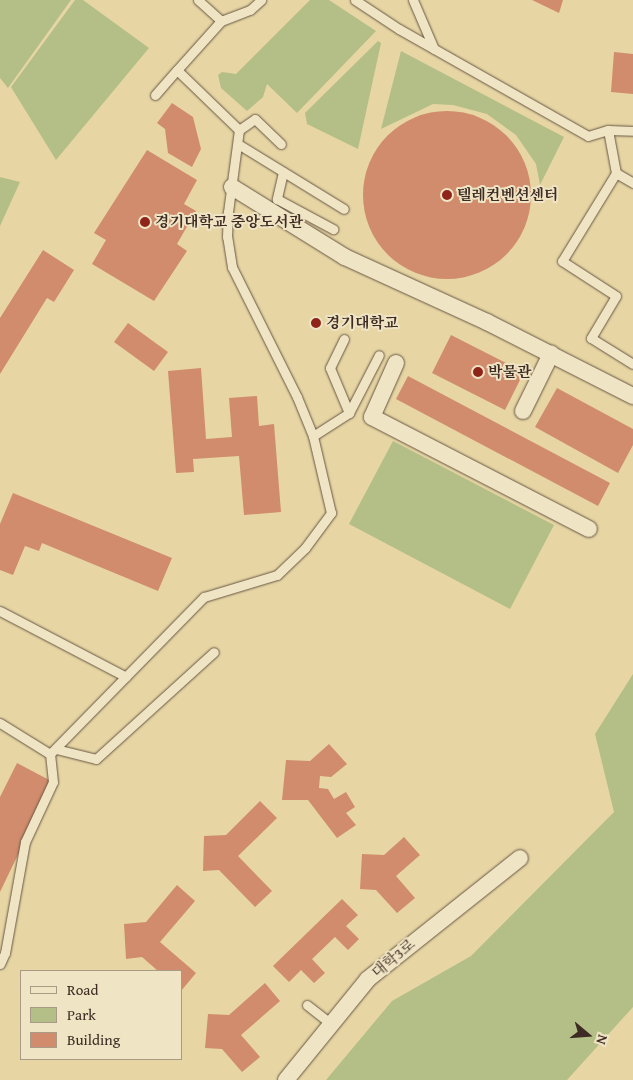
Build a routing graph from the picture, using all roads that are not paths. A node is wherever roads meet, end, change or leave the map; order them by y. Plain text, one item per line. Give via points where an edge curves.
1 (198, 0) edge
2 (261, 0) edge
3 (355, 0) edge
4 (413, 0) edge
5 (220, 21) junction
6 (434, 50) junction
7 (177, 70) junction
8 (155, 95) dead end
9 (240, 130) junction
10 (608, 130) junction
11 (633, 131) edge
12 (238, 144) junction
13 (281, 144) dead end
14 (282, 172) junction
15 (616, 173) junction
16 (633, 183) edge
17 (232, 187) junction
18 (344, 209) dead end
19 (333, 229) dead end
20 (344, 339) dead end
21 (551, 354) junction
22 (379, 355) dead end
23 (396, 363) dead end
24 (633, 364) edge
25 (633, 396) edge
26 (523, 411) dead end
27 (349, 412) junction
28 (313, 436) junction
29 (589, 528) dead end
30 (0, 611) edge
31 (214, 652) dead end
32 (126, 677) junction
33 (0, 723) edge
34 (53, 752) junction
35 (520, 858) dead end
36 (0, 964) edge
37 (308, 1005) dead end
38 (330, 1023) junction
39 (286, 1080) edge

1 - 5 lane
2 - 5 lane via 250,10
3 - 6 lane
4 - 6 lane
5 - 7 lane
6 - 10 lane via 588,136
7 - 8 lane
7 - 9 lane
9 - 12 lane
9 - 13 lane via 255,119
10 - 11 lane
10 - 15 lane
12 - 14 lane
12 - 17 lane
14 - 18 lane
14 - 19 lane via 277,199
15 - 16 lane
15 - 24 lane via 562,261 616,296 591,338
17 - 21 street via 345,257
17 - 28 lane via 227,236 232,267 297,396
20 - 27 lane via 330,368
21 - 25 street
21 - 26 street
22 - 27 lane
23 - 29 street via 372,417
27 - 28 lane
28 - 32 lane via 331,514 305,548 277,575 204,598
30 - 32 lane
31 - 34 lane via 96,759
32 - 34 lane
33 - 34 lane
34 - 36 lane via 53,782 25,842 5,953
35 - 38 street, 대학3로 via 391,959 368,979
37 - 38 lane
38 - 39 street, 대학3로

